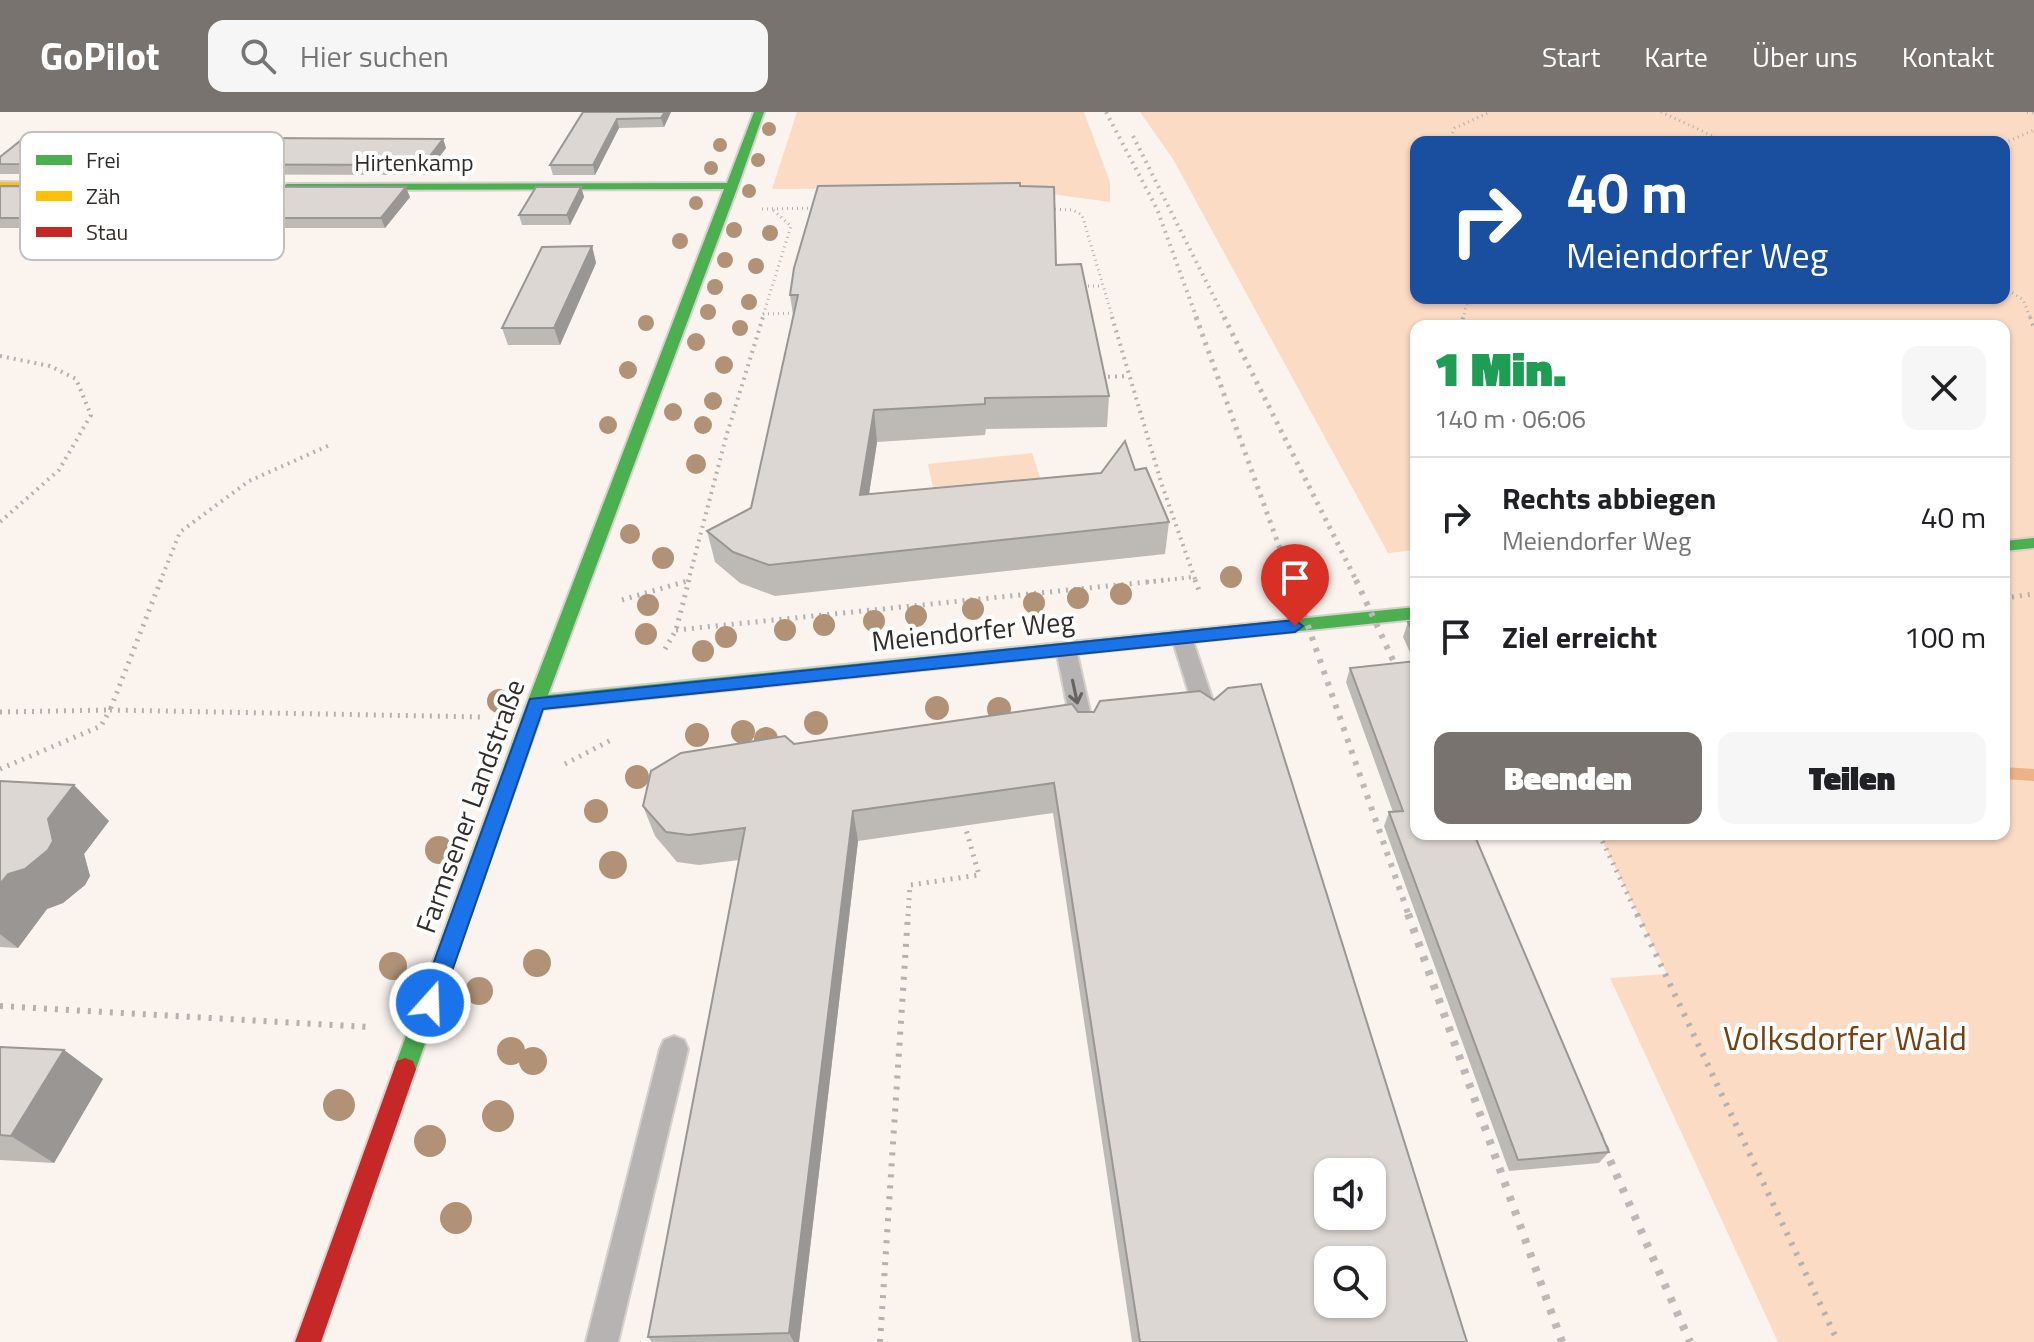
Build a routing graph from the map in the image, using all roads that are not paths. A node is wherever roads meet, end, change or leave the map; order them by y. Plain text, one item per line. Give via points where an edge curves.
1 (759, 112) edge
2 (0, 185) edge
3 (20, 185) edge
4 (733, 186) junction
5 (284, 187) edge
6 (2034, 543) edge
7 (2010, 545) edge
8 (1410, 614) edge
9 (1182, 638) junction
10 (1066, 649) junction
11 (534, 712) junction
12 (1208, 720) edge
13 (1084, 734) edge
14 (674, 1049) dead end
15 (308, 1342) edge
16 (602, 1342) edge

1 - 4 main road, Farmsener Landstraße
2 - 3 main road
4 - 5 main road, Hirtenkamp
4 - 11 main road, Farmsener Landstraße
6 - 7 main road
8 - 9 main road, Meiendorfer Weg
9 - 10 main road, Meiendorfer Weg
9 - 12 lane
10 - 11 main road, Meiendorfer Weg via 639,694
10 -> 13 lane
11 - 15 main road, Farmsener Landstraße
14 - 16 lane

